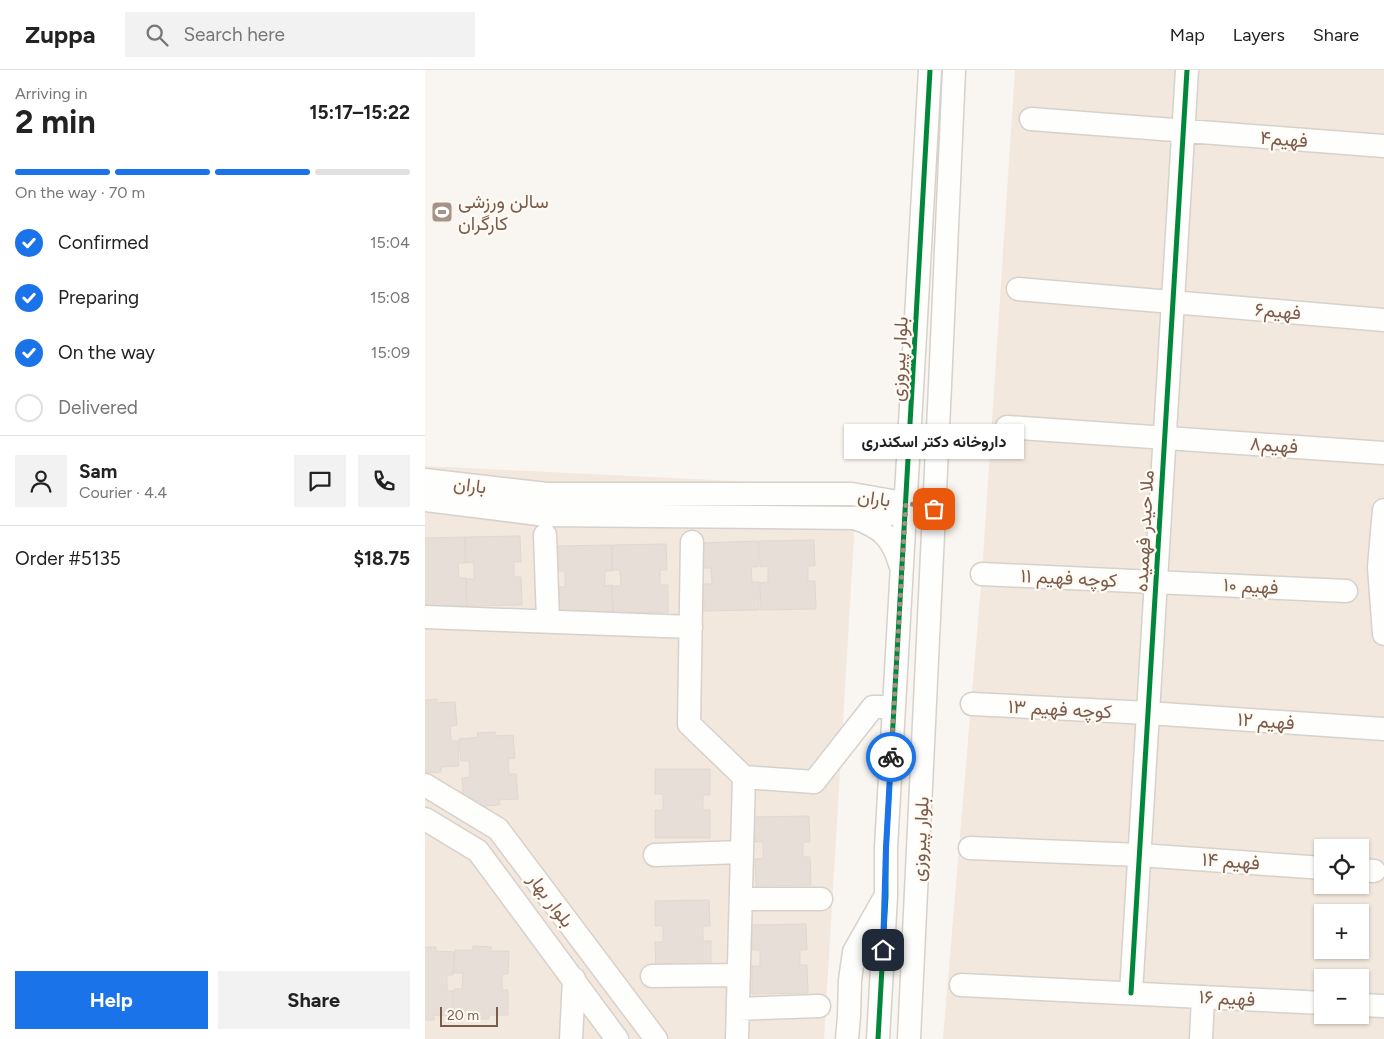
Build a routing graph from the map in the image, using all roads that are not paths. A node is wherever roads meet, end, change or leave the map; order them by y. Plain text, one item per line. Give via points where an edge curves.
1 (930, 70) edge
2 (954, 70) edge
3 (1187, 70) edge
4 (1031, 119) dead end
5 (1183, 131) junction
6 (1384, 146) edge
7 (1018, 289) dead end
8 (1173, 302) junction
9 (1384, 320) edge
10 (1007, 427) dead end
11 (1165, 438) junction
12 (909, 440) junction
13 (1384, 453) edge
14 (425, 480) edge
15 (857, 495) junction
16 (425, 500) edge
17 (905, 507) junction
18 (934, 509) junction
19 (1384, 510) edge
20 (855, 518) junction
21 (545, 535) dead end
22 (692, 542) dead end
23 (902, 570) junction
24 (982, 574) dead end
25 (1156, 582) junction
26 (1346, 591) dead end
27 (1383, 608) edge
28 (425, 616) edge
29 (548, 621) junction
30 (691, 627) junction
31 (1384, 634) edge
32 (972, 704) dead end
33 (894, 707) junction
34 (1148, 714) junction
35 (1384, 729) edge
36 (744, 777) junction
37 (425, 786) edge
38 (425, 819) edge
39 (970, 848) dead end
40 (742, 852) junction
41 (655, 855) dead end
42 (1140, 855) junction
43 (1314, 867) edge
44 (886, 896) junction
45 (741, 899) junction
46 (821, 899) dead end
47 (739, 975) junction
48 (652, 976) dead end
49 (574, 979) junction
50 (961, 985) dead end
51 (1131, 993) junction
52 (1203, 997) junction
53 (1314, 1003) edge
54 (1369, 1005) edge
55 (819, 1006) dead end
56 (1384, 1006) edge
57 (738, 1008) junction
58 (571, 1039) edge
59 (617, 1039) edge
60 (657, 1039) edge
61 (737, 1039) edge
62 (847, 1039) edge
63 (878, 1039) edge
64 (909, 1039) edge
65 (1201, 1039) edge

1 - 12 street, بلوار پیروزی
2 - 18 street, بلوار پیروزی
3 - 5 street, ملا حیدر فهمیده
4 - 5 street, فهیم۴
5 - 6 street, فهیم۴
5 - 8 street, ملا حیدر فهمیده
7 - 8 street, فهیم۶
8 - 9 street, فهیم۶
8 - 11 street, ملا حیدر فهمیده
10 - 11 street, فهیم۸
11 - 13 street, فهیم۸
11 - 25 street, ملا حیدر فهمیده
12 - 15 street via 903,465 892,480 877,490
12 - 17 street, بلوار پیروزی
14 - 15 street, باران via 547,494
15 - 17 street, باران
16 - 20 street, باران via 546,515
17 - 18 street, باران
17 - 20 street, باران
17 - 23 street, بلوار پیروزی
18 - 64 street, بلوار پیروزی
19 - 27 street via 1379,567
20 - 23 street via 873,524 887,536 896,550
21 - 29 street
22 - 30 street
23 - 33 street, بلوار پیروزی
24 - 25 street, کوچه فهیم ۱۱
25 - 26 street, فهیم ۱۰
25 - 34 street, ملا حیدر فهمیده
27 - 31 street
28 - 29 street
29 - 30 street
30 - 36 street via 689,724
32 - 34 street, کوچه فهیم ۱۳
33 - 36 street via 873,706 814,782
33 - 44 street, بلوار پیروزی
34 - 35 street, فهیم ۱۲
34 - 42 street, ملا حیدر فهمیده
36 - 40 street
37 - 60 street, بلوار بهار via 498,829
38 - 49 street, بلوار بهار via 478,851
39 - 42 street, فهیم ۱۴
40 - 41 street
40 - 45 street
42 - 43 street, فهیم ۱۴
42 - 51 street, ملا حیدر فهمیده
44 - 62 street via 853,952
44 - 63 street, بلوار پیروزی
45 - 46 street
45 - 47 street
47 - 48 street
47 - 57 street
49 - 58 street
49 - 59 street, بلوار بهار
50 - 51 street, فهیم ۱۶
51 - 52 street, فهیم ۱۶
52 - 53 street, فهیم ۱۶
52 - 65 street
54 - 56 street
55 - 57 street
57 - 61 street

